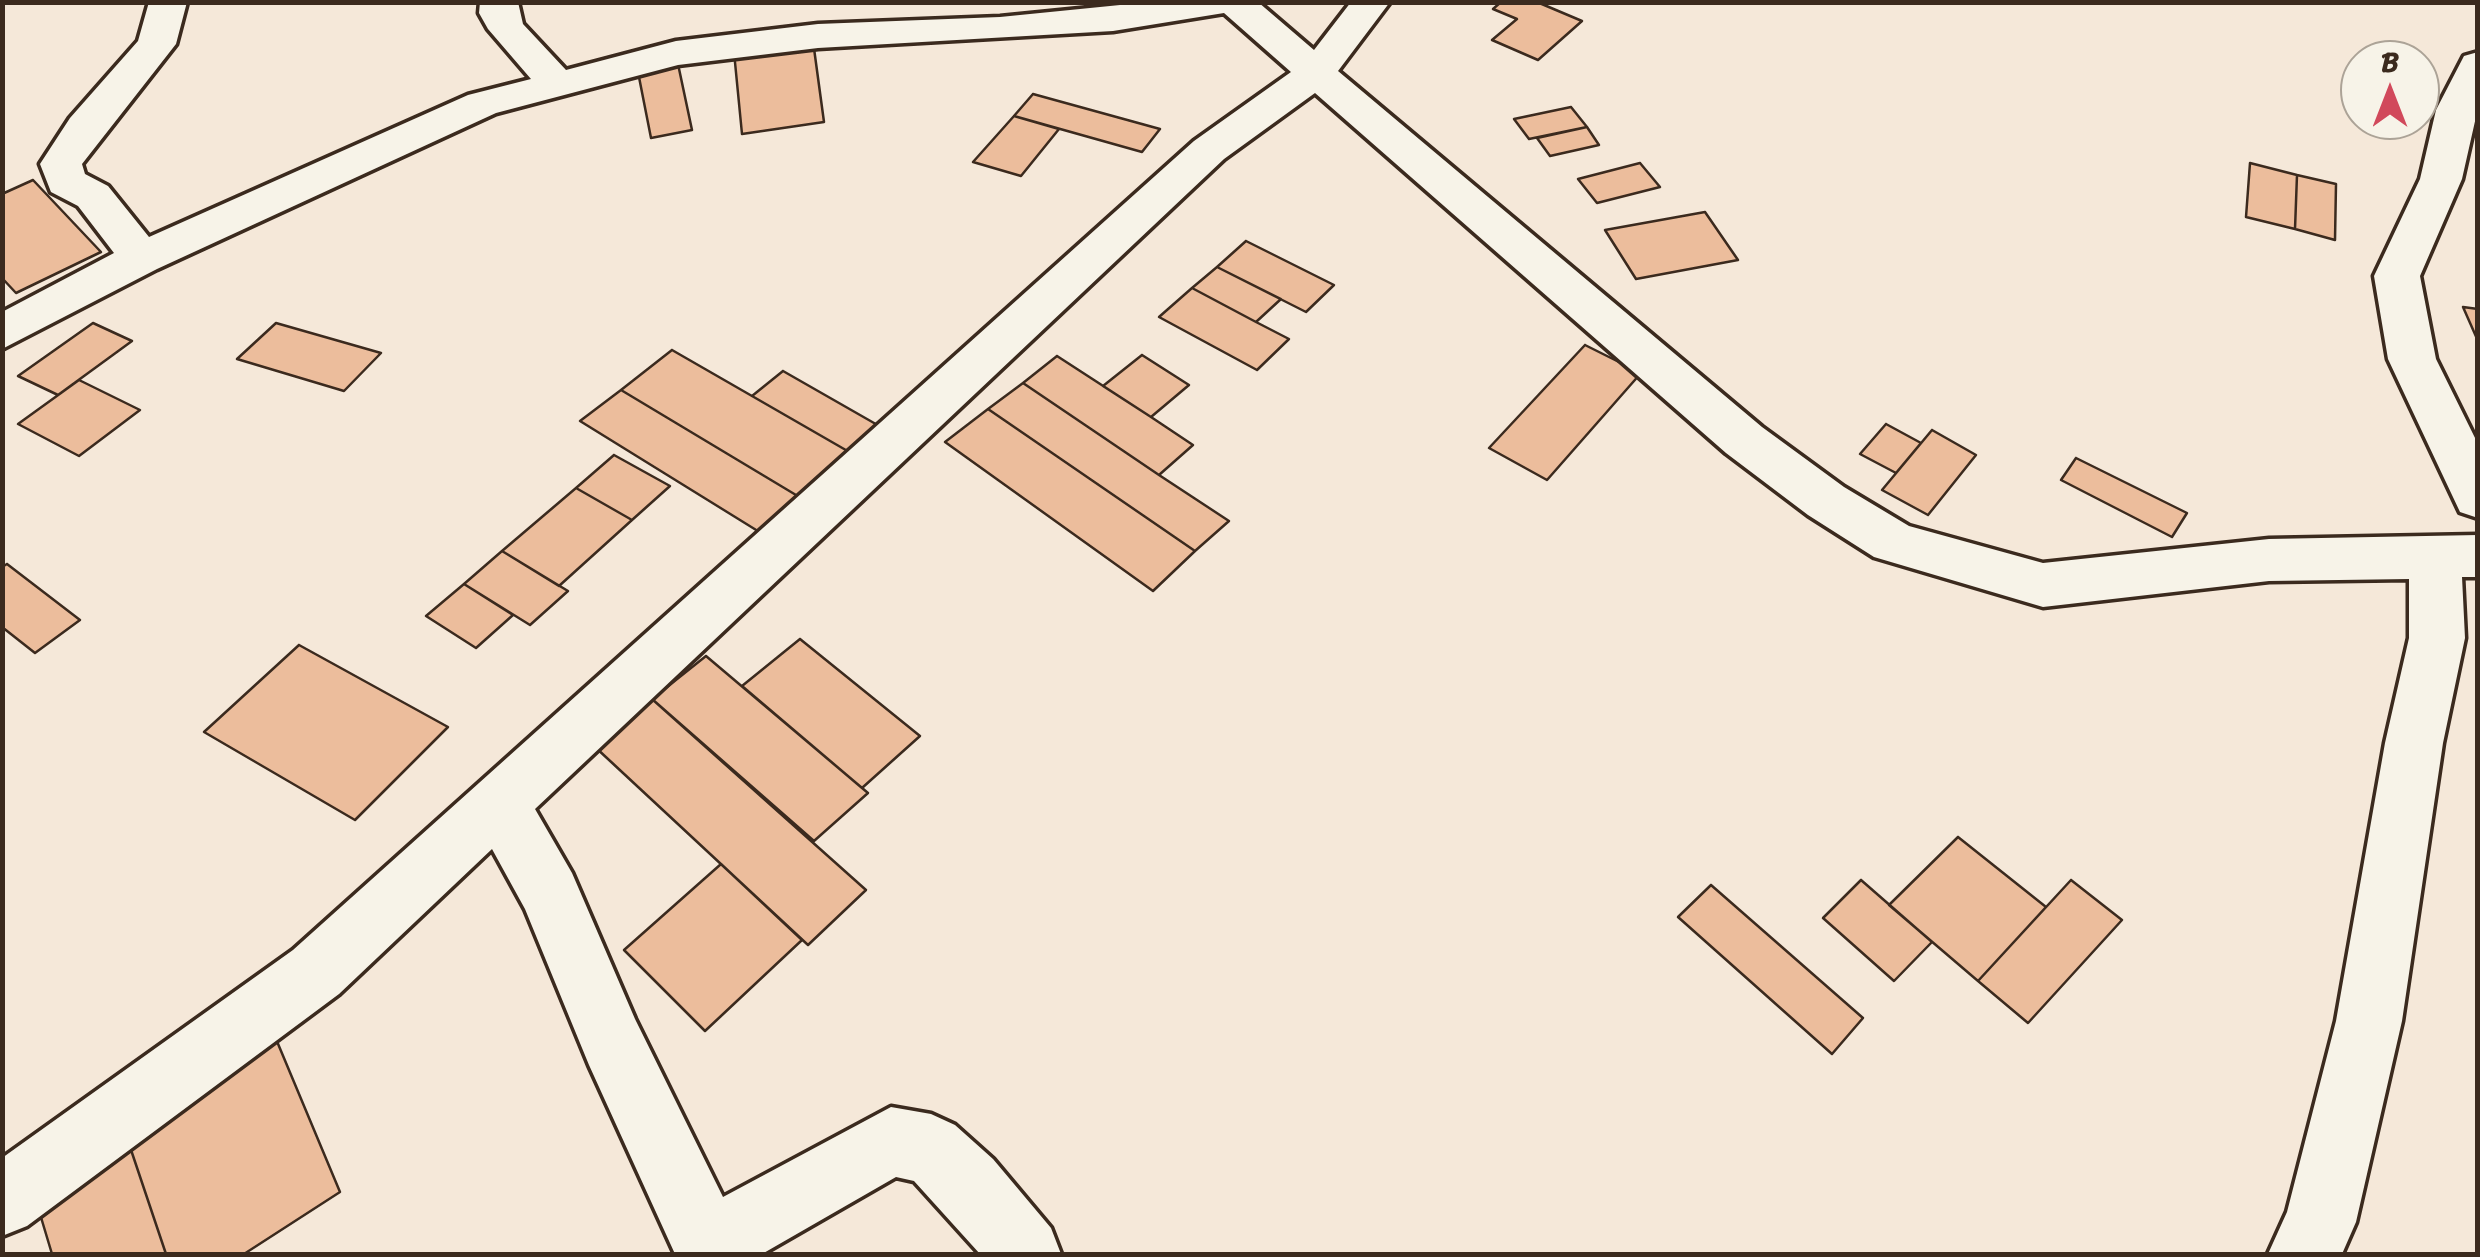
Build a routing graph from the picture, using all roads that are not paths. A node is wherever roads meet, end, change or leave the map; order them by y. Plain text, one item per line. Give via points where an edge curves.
1 (168, 2) edge
2 (499, 2) edge
3 (1224, 2) edge
4 (1234, 2) edge
5 (1370, 2) edge
6 (2478, 64) edge
7 (1316, 73) junction
8 (556, 83) junction
9 (141, 258) junction
10 (2, 333) edge
11 (2478, 498) edge
12 (2456, 556) edge
13 (498, 802) junction
14 (2, 1201) edge
15 (1025, 1254) edge
16 (2304, 1254) edge

1 - 9 street via 157,44 84,127 61,164 66,182 94,196
2 - 8 street via 506,28
3 - 8 street via 1000,30 746,42
4 - 7 street
5 - 7 street
6 - 11 street via 2456,110 2441,179 2398,276 2412,359
7 - 12 street via 1744,440 1893,542 2043,585 2269,560
7 - 13 street via 1210,150
8 - 9 street via 482,104
9 - 10 street
12 - 16 street via 2414,743 2368,1021 2320,1222
13 - 14 street via 316,972
13 - 15 street via 550,894 702,1232 719,1236 735,1230 891,1142 931,1149

